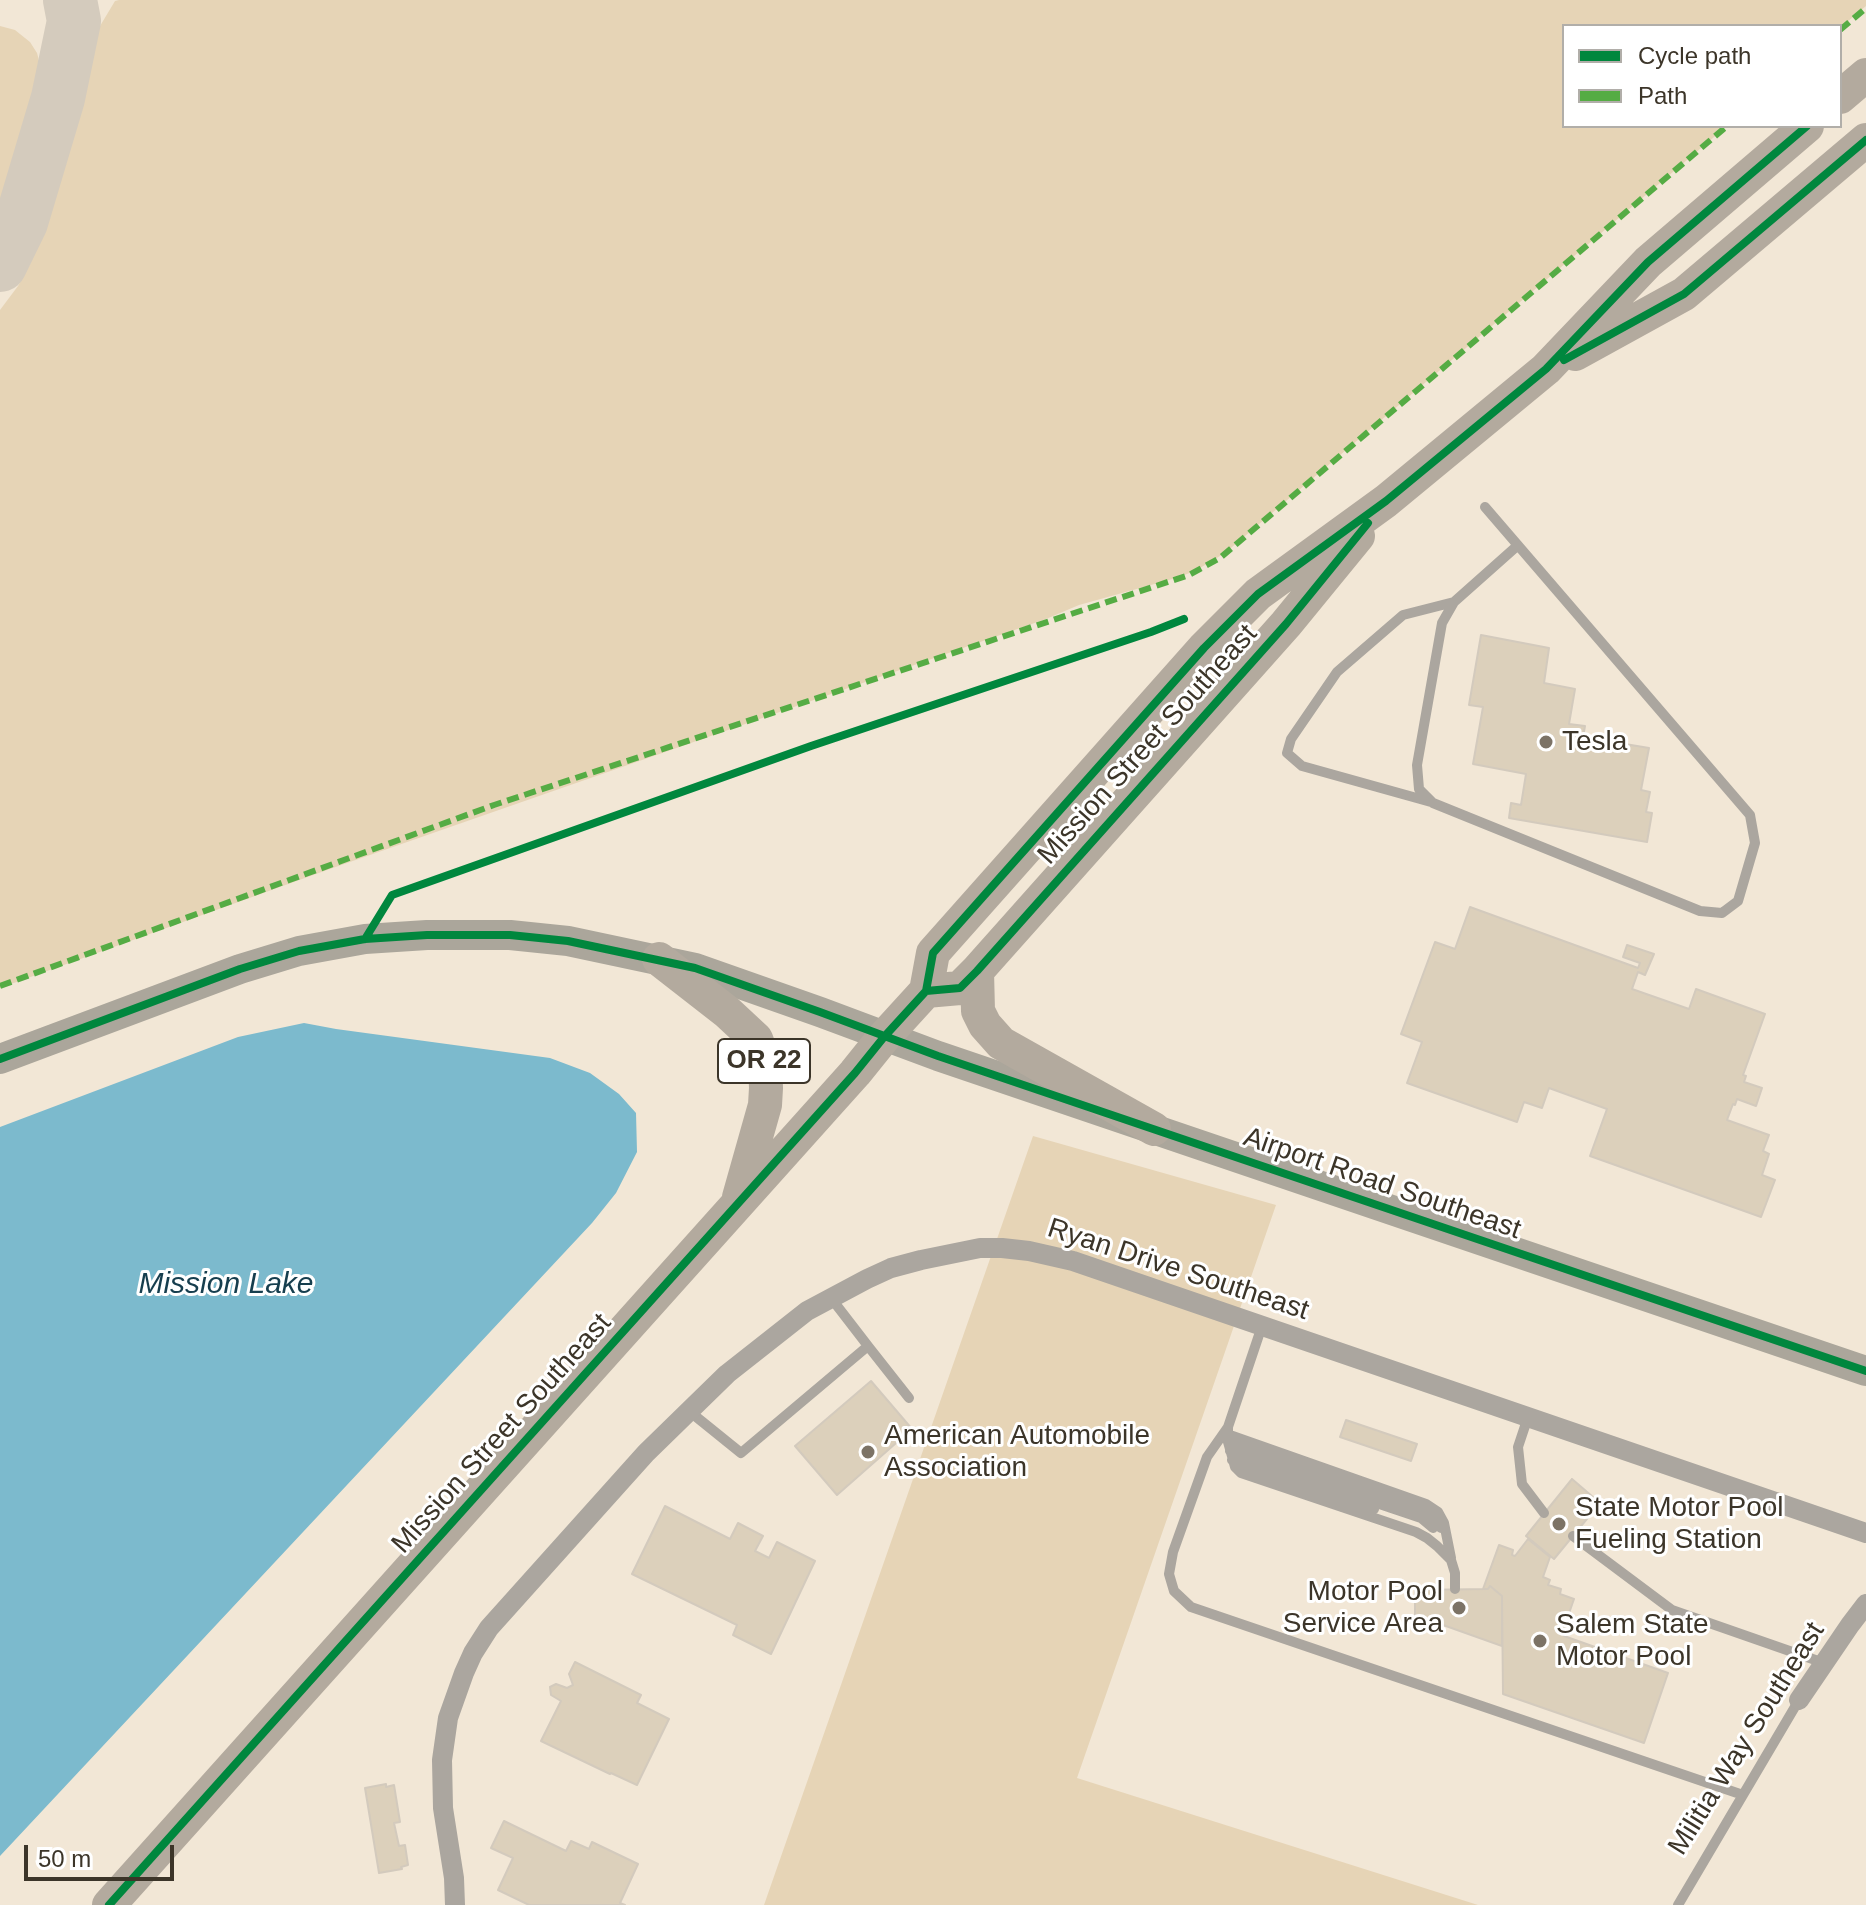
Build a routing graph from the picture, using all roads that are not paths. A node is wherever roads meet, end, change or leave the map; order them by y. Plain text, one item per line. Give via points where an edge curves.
1 (1866, 75) edge
2 (1842, 95) edge
3 (1805, 128) edge
4 (1866, 140) edge
5 (1546, 369) junction
6 (1386, 501) junction
7 (1485, 507) dead end
8 (1517, 546) junction
9 (1454, 602) junction
10 (1433, 803) junction
11 (659, 959) junction
12 (977, 971) junction
13 (926, 991) junction
14 (884, 1037) junction
15 (0, 1059) edge
16 (1154, 1129) junction
17 (737, 1205) junction
18 (831, 1298) junction
19 (1262, 1326) junction
20 (868, 1346) junction
21 (1866, 1371) edge
22 (909, 1398) dead end
23 (689, 1411) junction
24 (1528, 1417) junction
25 (1229, 1443) junction
26 (1544, 1513) dead end
27 (1866, 1533) edge
28 (1573, 1536) dead end
29 (1451, 1560) junction
30 (1455, 1589) dead end
31 (1866, 1604) edge
32 (1824, 1663) junction
33 (1799, 1700) joint
34 (1743, 1795) junction
35 (109, 1905) edge
36 (455, 1905) edge
37 (1678, 1905) edge

1 - 2 highway
3 - 5 highway, Mission Street Southeast via 1648,262
4 - 5 highway, Mission Street Southeast via 1684,294
5 - 6 highway, Mission Street Southeast
6 - 12 highway, Mission Street Southeast via 1286,624
6 - 13 highway, Mission Street Southeast via 1258,594 1204,648 933,953
7 - 8 lane
8 - 9 lane
8 - 10 lane via 1750,815 1755,843 1738,901 1722,913 1700,911
9 - 10 lane via 1442,623 1417,765 1419,789
9 - 10 lane via 1403,615 1337,672 1287,753 1302,766
11 - 14 main road, Airport Road Southeast
11 - 15 main road, Airport Road Southeast via 510,935 365,939 240,969
11 - 17 highway, OR 22 via 756,1039 765,1063 765,1105
12 - 13 highway, Mission Street Southeast via 960,988
12 - 16 highway via 978,1011 1001,1043
13 - 14 highway, Mission Street Southeast / OR 22
14 - 16 main road, Airport Road Southeast
14 - 17 highway, Mission Street Southeast / OR 22
16 - 21 main road, Airport Road Southeast
17 - 35 highway, Mission Street Southeast / OR 22
18 - 19 street, Ryan Drive Southeast via 891,1268 949,1253 1002,1248 1073,1261
18 - 20 lane
18 - 23 street, Ryan Drive Southeast via 773,1337
19 - 24 street, Ryan Drive Southeast
19 - 25 lane
20 - 22 lane
20 - 23 lane via 741,1453
23 - 36 street, Ryan Drive Southeast via 510,1603 473,1653 448,1718 442,1760
24 - 26 lane via 1518,1447 1522,1484
24 - 27 street, Ryan Drive Southeast
25 - 29 lane via 1418,1525
25 - 29 lane via 1424,1511 1443,1531
25 - 34 lane via 1207,1457 1173,1552 1169,1574 1174,1591 1191,1607
28 - 32 lane via 1672,1610
29 - 30 lane
31 - 32 street, Militia Way Southeast
32 - 33 street, Militia Way Southeast
33 - 34 lane, Militia Way Southeast
34 - 37 lane, Militia Way Southeast

